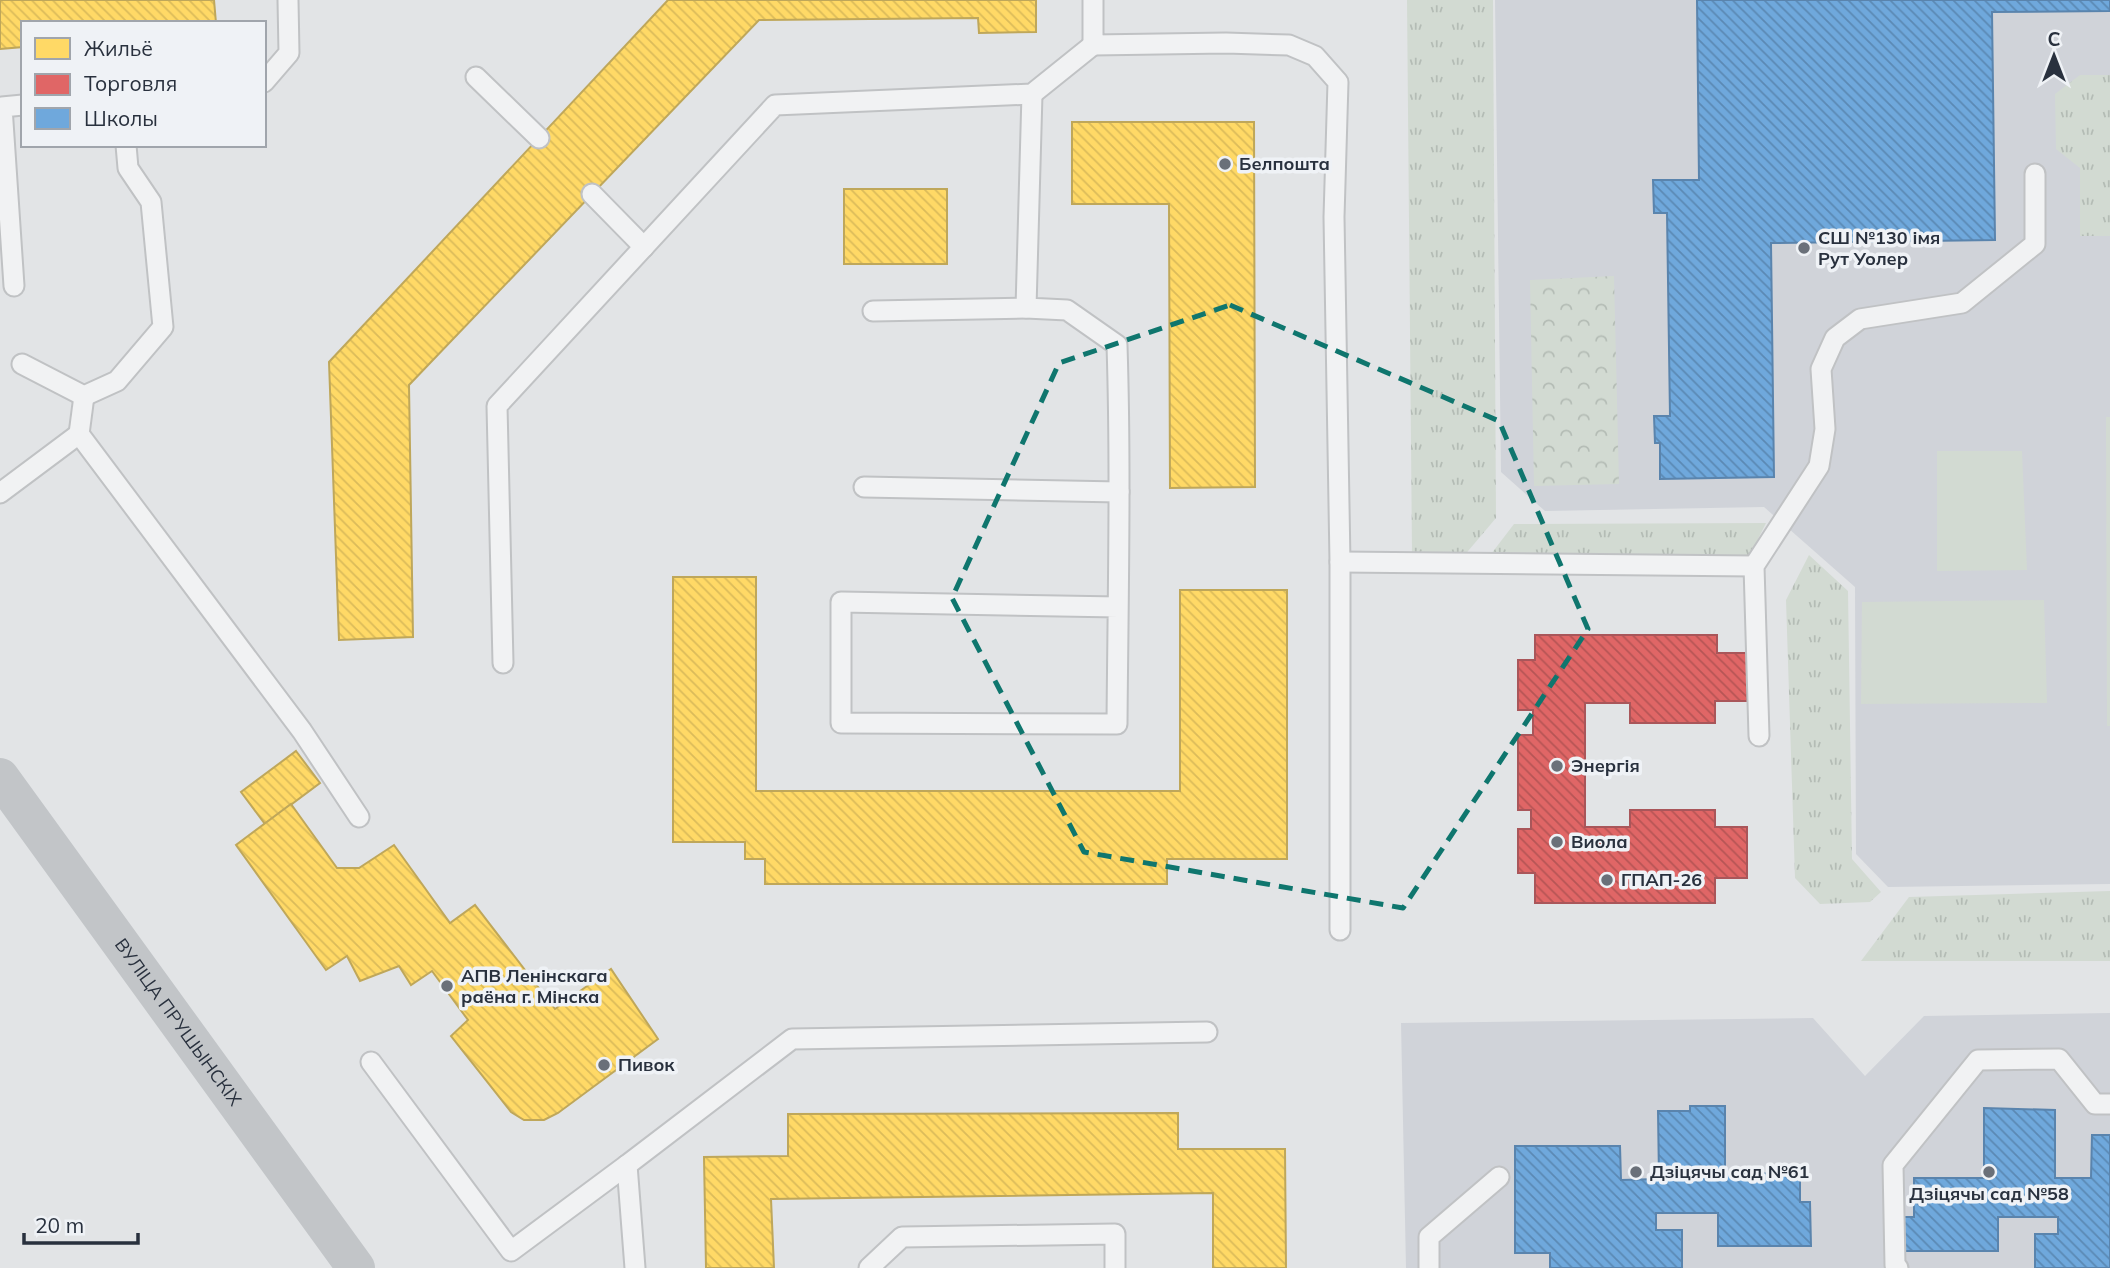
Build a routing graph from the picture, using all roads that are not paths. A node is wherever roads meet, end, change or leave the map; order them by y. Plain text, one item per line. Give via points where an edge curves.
1 (288, 0) edge
2 (1093, 0) edge
3 (1093, 45) junction
4 (476, 77) dead end
5 (266, 80) edge
6 (1032, 94) junction
7 (21, 105) edge
8 (539, 138) dead end
9 (126, 147) edge
10 (2035, 174) dead end
11 (592, 194) dead end
12 (644, 247) junction
13 (14, 286) dead end
14 (1026, 308) junction
15 (873, 311) dead end
16 (22, 364) dead end
17 (85, 396) junction
18 (79, 434) junction
19 (864, 487) dead end
20 (1119, 492) junction
21 (0, 493) edge
22 (1340, 562) junction
23 (1754, 566) junction
24 (1118, 607) junction
25 (503, 663) dead end
26 (1759, 736) dead end
27 (0, 777) edge
28 (359, 817) dead end
29 (1340, 930) dead end
30 (1207, 1032) dead end
31 (370, 1062) dead end
32 (2110, 1104) edge
33 (627, 1166) junction
34 (1499, 1177) dead end
35 (356, 1268) edge
36 (635, 1268) edge
37 (869, 1268) edge
38 (1115, 1268) edge
39 (1430, 1268) edge
40 (1898, 1268) edge

1 - 5 lane via 289,52
2 - 3 lane
3 - 6 lane
3 - 22 lane via 1289,45 1315,56 1338,82 1334,217
4 - 8 lane
6 - 12 lane via 775,105
6 - 14 lane
7 - 13 lane via 2,107
9 - 17 lane via 128,168 151,202 163,327 117,382
10 - 23 lane via 2035,244 1962,303 1860,319 1835,338 1821,369 1825,429 1819,466
11 - 12 lane
12 - 25 lane via 497,406
14 - 15 lane
14 - 20 lane via 1067,310 1117,345
16 - 17 lane
17 - 18 lane
18 - 21 lane
18 - 28 lane via 302,731
19 - 20 lane
20 - 24 lane
22 - 23 lane
22 - 29 lane
23 - 26 lane
24 - 24 lane via 841,602 841,723 1117,724
27 - 35 street, ВУЛІЦА ПРУШЫНСКІХ
30 - 33 lane via 792,1039
31 - 33 lane via 511,1251
32 - 40 lane via 2095,1104 2059,1059 1978,1060 1893,1166
33 - 36 lane
34 - 39 lane via 1429,1237
37 - 38 lane via 902,1237 1115,1234

